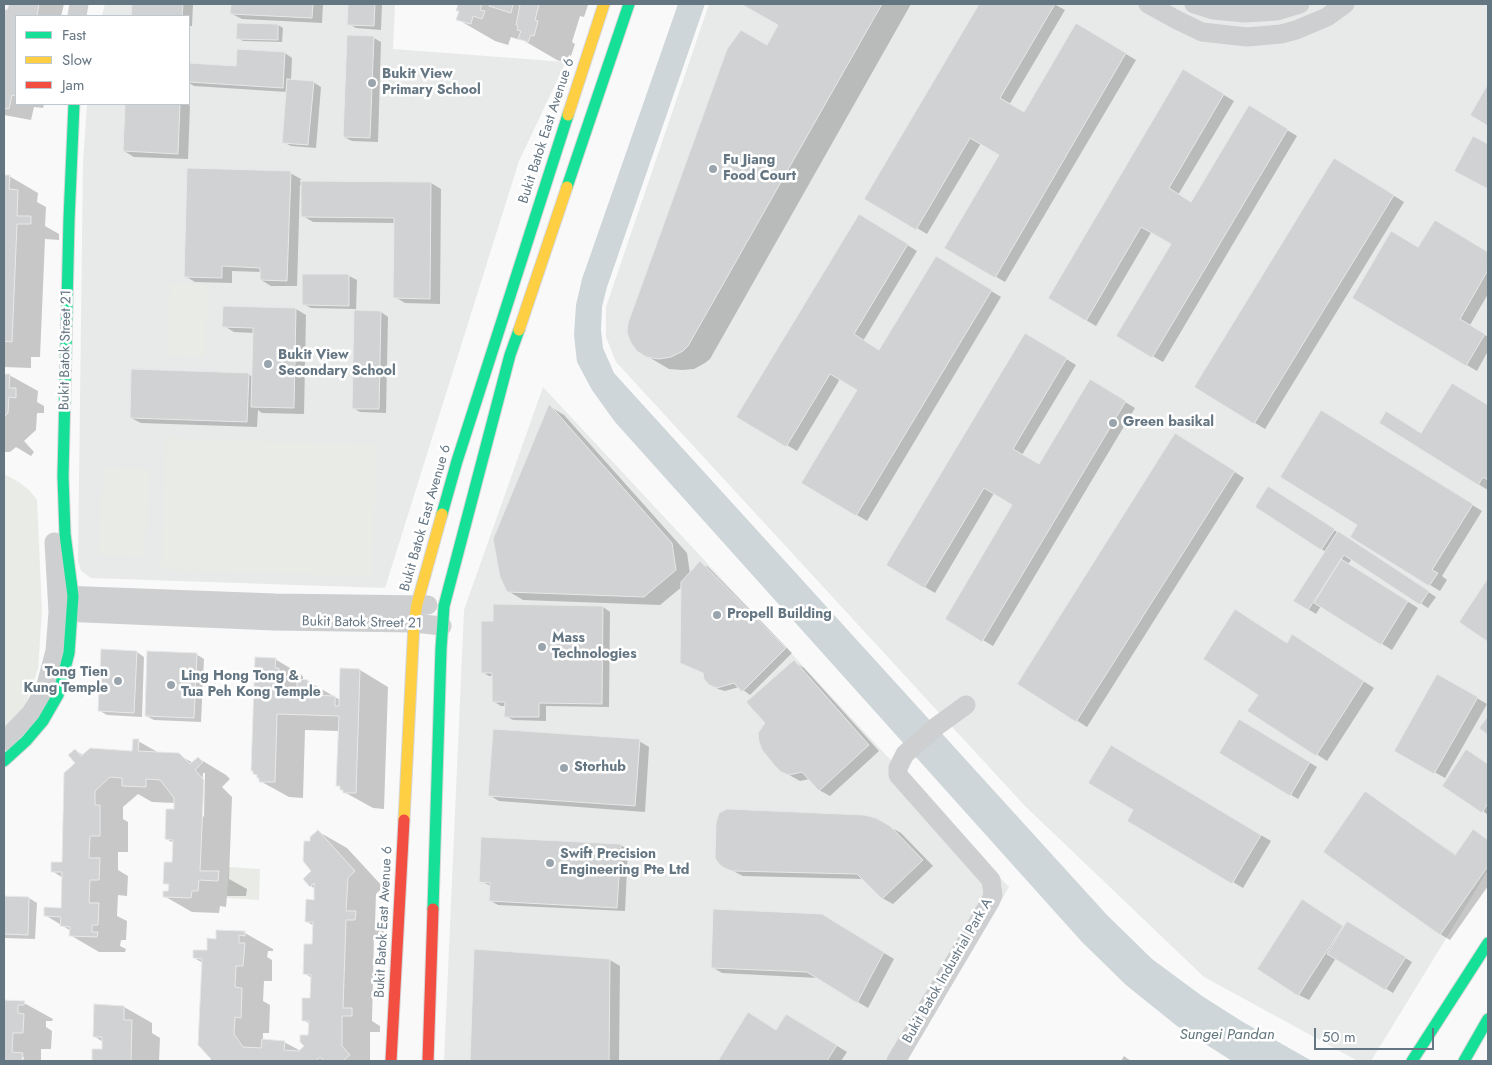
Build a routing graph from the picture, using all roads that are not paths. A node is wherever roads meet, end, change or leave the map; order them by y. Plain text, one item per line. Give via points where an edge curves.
1 (604, 4) edge
2 (629, 4) edge
3 (1148, 4) edge
4 (1194, 4) edge
5 (1300, 4) edge
6 (1345, 4) edge
7 (62, 105) edge
8 (74, 105) edge
9 (65, 603) junction
10 (417, 604) junction
11 (444, 606) junction
12 (414, 623) junction
13 (442, 626) junction
14 (966, 705) dead end
15 (4, 741) edge
16 (4, 761) edge
17 (1488, 943) edge
18 (1488, 1019) edge
19 (391, 1061) edge
20 (428, 1061) edge
21 (896, 1061) edge
22 (1412, 1061) edge
23 (1464, 1061) edge

1 - 10 main road, Bukit Batok East Avenue 6 via 457,461
2 - 11 main road via 510,355
3 - 6 street via 1202,32 1247,37 1296,30 1327,17
4 - 5 street via 1213,10 1246,13 1277,11
7 - 9 street, Bukit Batok Street 21 via 51,476
8 - 9 main road, Bukit Batok Street 21 via 63,476
9 - 10 street, Bukit Batok Street 21
9 - 12 street, Bukit Batok Street 21 via 274,621
9 - 15 street, Bukit Batok Street 21 via 45,689 31,713
9 - 16 main road, Bukit Batok Street 21 via 69,653 58,695 43,721
10 - 11 street, Bukit Batok Street 21
10 - 12 main road, Bukit Batok East Avenue 6
11 - 13 main road
12 - 13 street, Bukit Batok Street 21
12 - 19 main road, Bukit Batok East Avenue 6
13 - 20 main road
14 - 21 street, Bukit Batok Industrial Park A via 908,751 897,772 991,880 993,895
17 - 22 main road
18 - 23 main road

